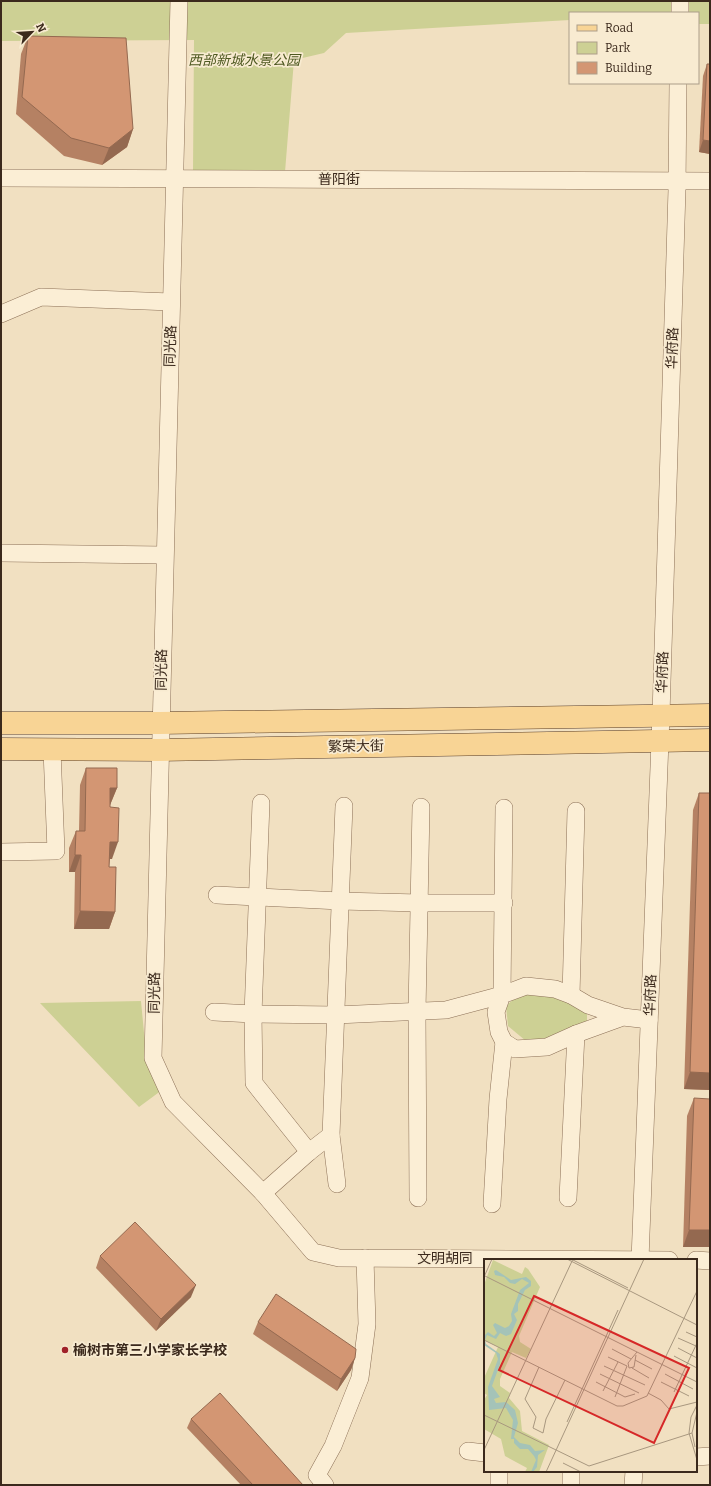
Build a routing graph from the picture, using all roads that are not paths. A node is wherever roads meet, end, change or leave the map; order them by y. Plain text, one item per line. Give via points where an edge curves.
1 (179, 1) edge
2 (680, 1) edge
3 (680, 12) edge
4 (678, 84) edge
5 (1, 178) edge
6 (174, 178) junction
7 (677, 181) junction
8 (710, 181) edge
9 (171, 302) junction
10 (1, 314) edge
11 (1, 553) edge
12 (164, 555) junction
13 (661, 715) junction
14 (710, 715) edge
15 (1, 723) edge
16 (160, 723) junction
17 (660, 740) junction
18 (710, 740) edge
19 (1, 749) edge
20 (52, 750) junction
21 (159, 750) junction
22 (261, 803) dead end
23 (344, 806) dead end
24 (421, 807) dead end
25 (504, 808) dead end
26 (576, 811) dead end
27 (1, 852) edge
28 (217, 895) dead end
29 (257, 896) junction
30 (340, 901) junction
31 (504, 902) junction
32 (419, 903) junction
33 (502, 995) junction
34 (571, 995) junction
35 (417, 1011) junction
36 (214, 1012) dead end
37 (253, 1014) junction
38 (336, 1015) junction
39 (623, 1017) junction
40 (649, 1020) junction
41 (576, 1034) junction
42 (504, 1042) junction
43 (331, 1135) junction
44 (309, 1152) junction
45 (337, 1184) dead end
46 (263, 1193) junction
47 (418, 1198) dead end
48 (568, 1198) dead end
49 (492, 1204) dead end
50 (339, 1258) joint
51 (366, 1258) junction
52 (503, 1259) edge
53 (640, 1259) edge
54 (697, 1260) edge
55 (710, 1261) edge
56 (468, 1451) dead end
57 (484, 1453) edge
58 (710, 1456) edge
59 (697, 1457) edge
60 (499, 1472) edge
61 (571, 1472) edge
62 (634, 1472) edge
63 (326, 1485) edge
64 (499, 1485) edge
65 (571, 1485) edge
66 (633, 1485) edge

1 - 6 street, 同光路
2 - 3 street
4 - 7 street, 华府路
5 - 6 street, 普阳街
6 - 7 street, 普阳街
6 - 9 street, 同光路
7 - 8 street, 普阳街
7 - 13 street, 华府路
9 - 10 street via 41,297
9 - 12 street, 同光路
11 - 12 street
12 - 16 street, 同光路
13 - 14 main road, 繁荣大街
13 - 16 main road, 繁荣大街
13 - 17 street, 华府路
15 - 16 main road, 繁荣大街
16 - 21 street, 同光路
17 - 18 main road, 繁荣大街
17 - 21 main road, 繁荣大街
17 - 40 street, 华府路
19 - 20 main road, 繁荣大街
20 - 21 main road, 繁荣大街
20 - 27 street via 56,851
21 - 46 street, 同光路 via 152,1058 173,1102
22 - 29 street
23 - 30 street
24 - 32 street
25 - 31 street
26 - 34 street
28 - 29 street
29 - 30 street
29 - 37 street
30 - 32 street
30 - 38 street
31 - 32 street
31 - 33 street
32 - 35 street
33 - 34 street via 526,986 555,989
33 - 35 street via 446,1010
33 - 42 street via 496,1012 499,1032
34 - 39 street via 588,1005
35 - 38 street
35 - 47 street
36 - 37 street
37 - 38 street
37 - 44 street via 254,1083
38 - 43 street
39 - 40 street
39 - 41 street
40 - 53 street, 华府路
41 - 42 street via 546,1047 515,1048
41 - 48 street
42 - 49 street
43 - 44 street
43 - 45 street
44 - 46 street
46 - 50 street, 同光路 via 313,1252
50 - 51 street, 文明胡同
51 - 52 street, 文明胡同
51 - 63 street via 366,1324 360,1378 333,1446 317,1475
54 - 55 street
56 - 57 street
58 - 59 street
60 - 64 street
61 - 65 street
62 - 66 street

